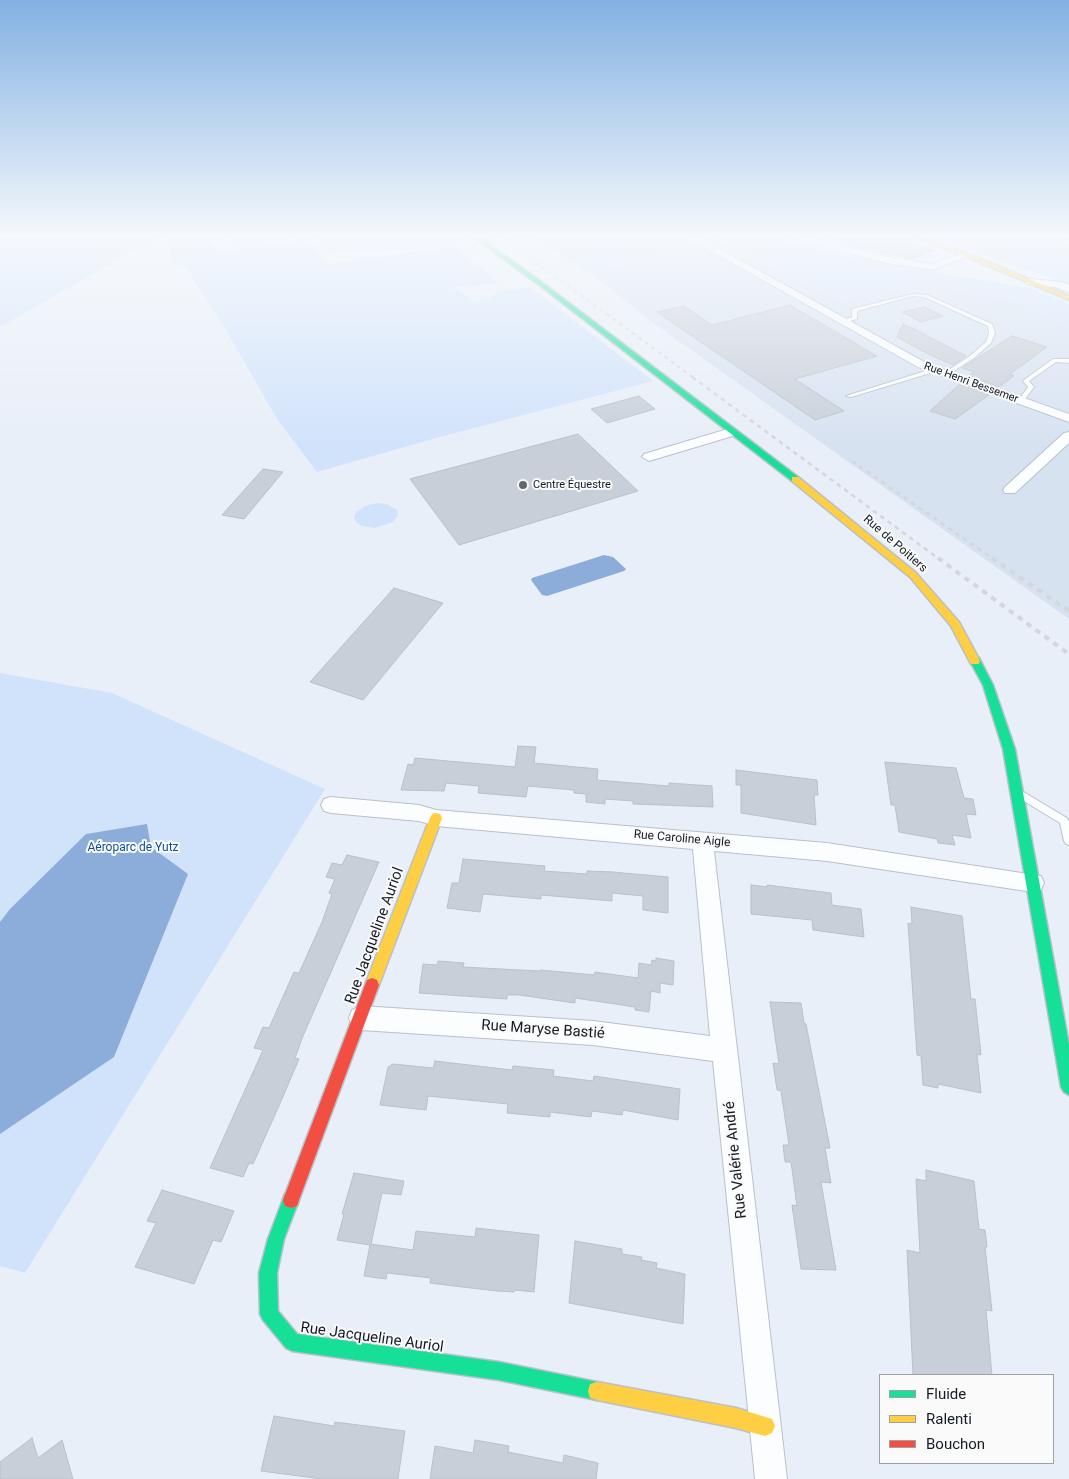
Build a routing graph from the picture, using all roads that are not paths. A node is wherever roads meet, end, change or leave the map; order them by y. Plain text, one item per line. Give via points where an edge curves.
1 (571, 307) edge
2 (818, 307) edge
3 (866, 307) edge
4 (950, 307) edge
5 (843, 321) junction
6 (1069, 362) edge
7 (941, 372) junction
8 (849, 396) dead end
9 (1021, 401) junction
10 (1069, 418) edge
11 (731, 432) junction
12 (1069, 436) edge
13 (648, 457) dead end
14 (1010, 490) dead end
15 (1016, 792) junction
16 (331, 805) dead end
17 (436, 818) junction
18 (703, 841) junction
19 (1069, 841) edge
20 (1033, 883) junction
21 (361, 1018) junction
22 (724, 1050) junction
23 (1069, 1087) edge
24 (765, 1426) junction
25 (771, 1479) edge

1 - 11 street, Rue de Poitiers
2 - 5 street, Rue Henri Bessemer
3 - 5 lane via 854,310 855,318
4 - 7 lane via 990,325 992,334 988,343 972,357
5 - 7 street, Rue Henri Bessemer via 922,365
6 - 9 lane via 1055,360 1026,381 1031,387
7 - 8 lane
7 - 9 street, Rue Henri Bessemer
9 - 10 street, Rue Henri Bessemer
11 - 13 street
11 - 15 street, Rue de Poitiers via 808,489 913,575 955,624 988,685 1009,749
12 - 14 street
15 - 19 lane via 1064,821
15 - 20 street, Rue de Poitiers
16 - 17 street, Rue Caroline Aigle via 420,812
17 - 18 street, Rue Caroline Aigle
17 - 21 street, Rue Jacqueline Auriol
18 - 20 street, Rue Caroline Aigle via 828,852
18 - 22 street, Rue Valérie André
20 - 23 street, Rue de Poitiers
21 - 22 street, Rue Maryse Bastié via 593,1033
21 - 24 street, Rue Jacqueline Auriol via 276,1239 268,1272 268,1314 292,1342 499,1371
22 - 24 street, Rue Valérie André
24 - 25 street, Rue Valérie André

